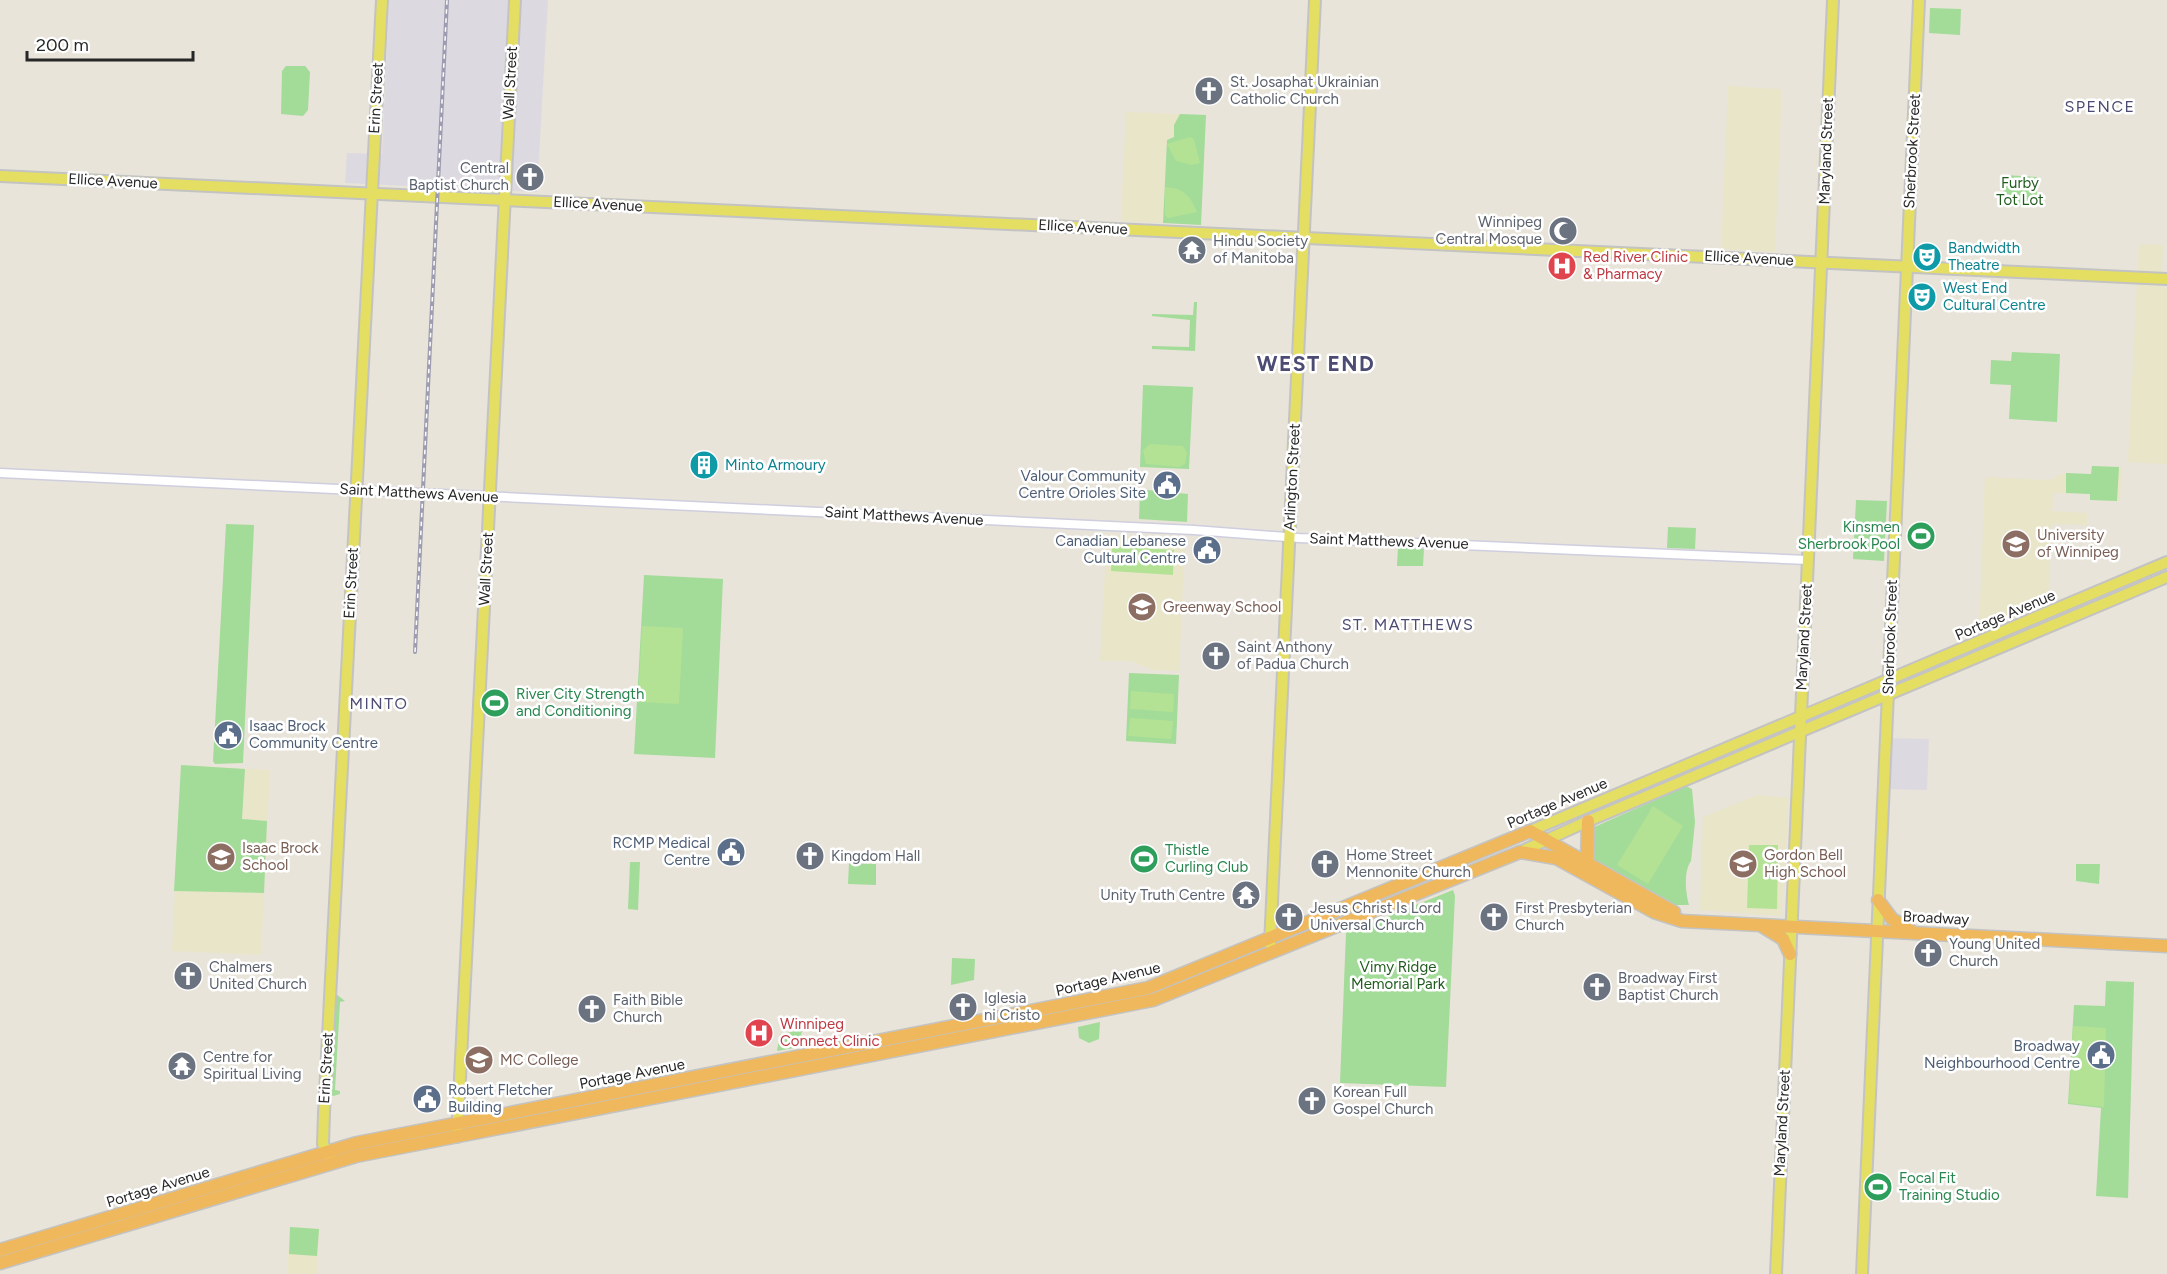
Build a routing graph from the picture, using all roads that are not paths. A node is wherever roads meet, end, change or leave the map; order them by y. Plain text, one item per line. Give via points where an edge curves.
1 (382, 0) edge
2 (515, 0) edge
3 (1315, 0) edge
4 (1833, 0) edge
5 (1919, 0) edge
6 (0, 176) edge
7 (371, 193) junction
8 (505, 200) junction
9 (1304, 238) junction
10 (1822, 262) junction
11 (1906, 266) junction
12 (2167, 279) edge
13 (0, 473) edge
14 (356, 490) junction
15 (490, 496) junction
16 (1289, 536) junction
17 (1808, 560) junction
18 (2165, 564) edge
19 (2165, 580) edge
20 (1888, 681) junction
21 (1887, 696) junction
22 (1800, 718) junction
23 (1800, 733) junction
24 (1588, 821) junction
25 (1530, 831) junction
26 (1546, 840) junction
27 (1520, 852) junction
28 (1587, 864) junction
29 (1878, 900) junction
30 (1704, 921) junction
31 (1755, 923) junction
32 (1791, 926) junction
33 (1877, 930) junction
34 (1917, 932) junction
35 (1270, 938) junction
36 (2167, 946) edge
37 (1269, 954) junction
38 (1790, 954) junction
39 (458, 1124) junction
40 (457, 1137) junction
41 (330, 1158) junction
42 (0, 1250) edge
43 (0, 1263) edge
44 (1776, 1274) edge
45 (1862, 1274) edge

1 - 7 main road, Erin Street
2 - 8 main road, Wall Street
3 - 9 main road, Arlington Street
4 - 10 main road, Maryland Street
5 - 11 main road, Sherbrook Street
6 - 7 main road, Ellice Avenue
7 - 8 main road, Ellice Avenue
7 - 14 main road, Erin Street
8 - 9 main road, Ellice Avenue
8 - 15 main road, Wall Street
9 - 10 main road, Ellice Avenue
9 - 16 main road, Arlington Street
10 - 11 main road, Ellice Avenue
10 - 17 main road, Maryland Street
11 - 12 main road, Ellice Avenue
11 - 20 main road, Sherbrook Street
13 - 14 street, Saint Matthews Avenue
14 - 15 street, Saint Matthews Avenue
14 - 41 main road, Erin Street via 324,1113 323,1144
15 - 16 street, Saint Matthews Avenue
15 - 39 main road, Wall Street
16 - 17 street, Saint Matthews Avenue
16 - 35 main road, Arlington Street
17 - 22 main road, Maryland Street
18 - 20 main road, Portage Avenue
19 - 21 main road, Portage Avenue
20 - 21 main road, Sherbrook Street
20 - 22 main road, Portage Avenue
21 - 23 main road, Portage Avenue
21 - 29 main road, Sherbrook Street
22 - 23 main road, Maryland Street
22 - 25 main road, Portage Avenue
23 - 24 main road, Portage Avenue
23 - 32 main road, Maryland Street
24 - 26 main road, Portage Avenue
24 - 28 highway
25 - 26 highway, Broadway
25 - 35 highway, Portage Avenue
26 - 27 main road, Portage Avenue
26 - 28 highway, Broadway
27 - 30 highway, Broadway via 1563,861 1664,916
27 - 37 highway, Portage Avenue
28 - 30 highway, Broadway via 1660,905
29 - 33 main road, Sherbrook Street
29 - 34 highway via 1892,919
30 - 31 highway, Broadway
31 - 32 highway, Broadway
31 - 38 highway via 1783,939
32 - 33 highway, Broadway
32 - 38 main road, Maryland Street
33 - 34 highway, Broadway
33 - 45 main road, Sherbrook Street
34 - 36 highway, Broadway
35 - 37 main road, Arlington Street
35 - 39 highway, Portage Avenue via 1136,991
37 - 40 highway, Portage Avenue via 1169,995 1129,1006
38 - 44 main road, Maryland Street
39 - 40 main road, Wall Street
39 - 41 highway, Portage Avenue via 357,1143
40 - 41 highway, Portage Avenue
41 - 42 highway, Portage Avenue
41 - 43 highway, Portage Avenue

